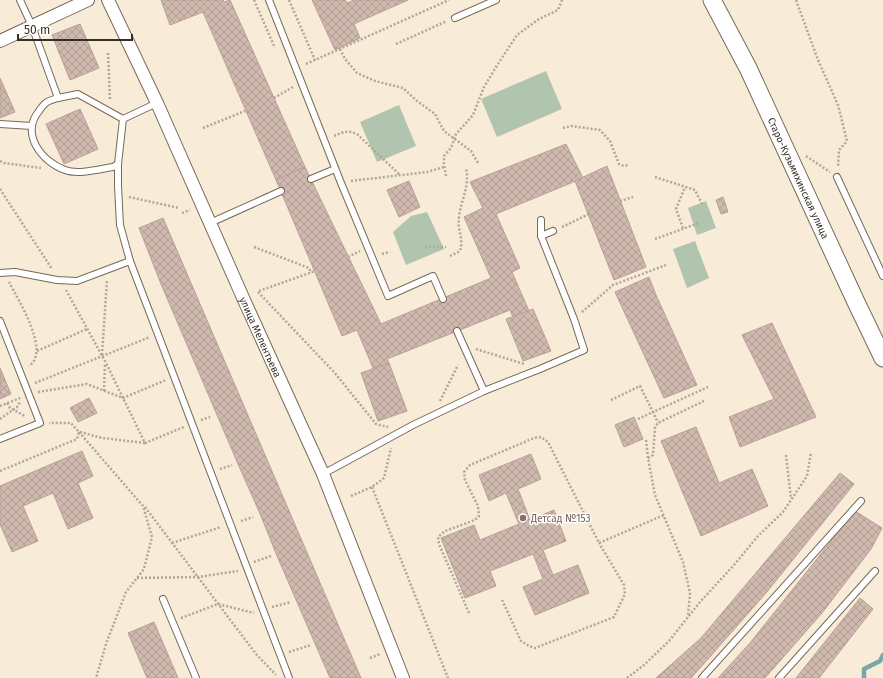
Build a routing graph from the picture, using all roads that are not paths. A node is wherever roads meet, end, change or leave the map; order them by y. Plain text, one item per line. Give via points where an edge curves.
1 (20, 0) edge
2 (88, 0) edge
3 (108, 0) edge
4 (269, 0) edge
5 (496, 0) edge
6 (712, 0) edge
7 (455, 18) road end
8 (32, 26) junction
9 (0, 41) edge
10 (58, 98) junction
11 (157, 103) junction
12 (123, 119) junction
13 (0, 124) edge
14 (32, 126) junction
15 (118, 164) junction
16 (336, 169) junction
17 (837, 177) road end
18 (311, 179) dead end
19 (281, 191) dead end
20 (541, 220) dead end
21 (210, 223) junction
22 (553, 231) road end
23 (541, 236) junction
24 (130, 261) junction
25 (2, 273) edge
26 (883, 276) edge
27 (443, 299) dead end
28 (0, 320) edge
29 (457, 331) dead end
30 (883, 358) edge
31 (484, 390) junction
32 (0, 439) edge
33 (323, 474) junction
34 (861, 501) dead end
35 (874, 571) dead end
36 (163, 599) dead end
37 (196, 678) edge
38 (289, 678) edge
39 (403, 678) edge
40 (702, 678) edge
41 (779, 678) edge

1 - 8 lane
2 - 8 street
3 - 11 street, улица Мелентьева
4 - 16 lane
5 - 7 lane
6 - 30 main road, Старо-Кузьмихинская улица via 748,68
8 - 9 street
8 - 10 lane
10 - 12 lane via 78,94
10 - 14 lane via 46,103 34,118
11 - 12 lane
11 - 21 street, улица Мелентьева
12 - 15 lane
13 - 14 lane
14 - 15 lane via 31,135 37,149 48,161 66,171 77,172
15 - 24 lane via 120,225
16 - 18 lane
16 - 27 lane via 388,296 433,276
17 - 26 lane
19 - 21 lane
20 - 23 lane
21 - 33 street, улица Мелентьева
22 - 23 lane
23 - 31 lane via 584,350 540,370
24 - 25 lane via 77,281 15,272
24 - 38 lane
28 - 32 lane via 40,423
29 - 31 lane
31 - 33 lane
33 - 39 street, улица Мелентьева
34 - 40 lane
35 - 41 lane
36 - 37 lane

